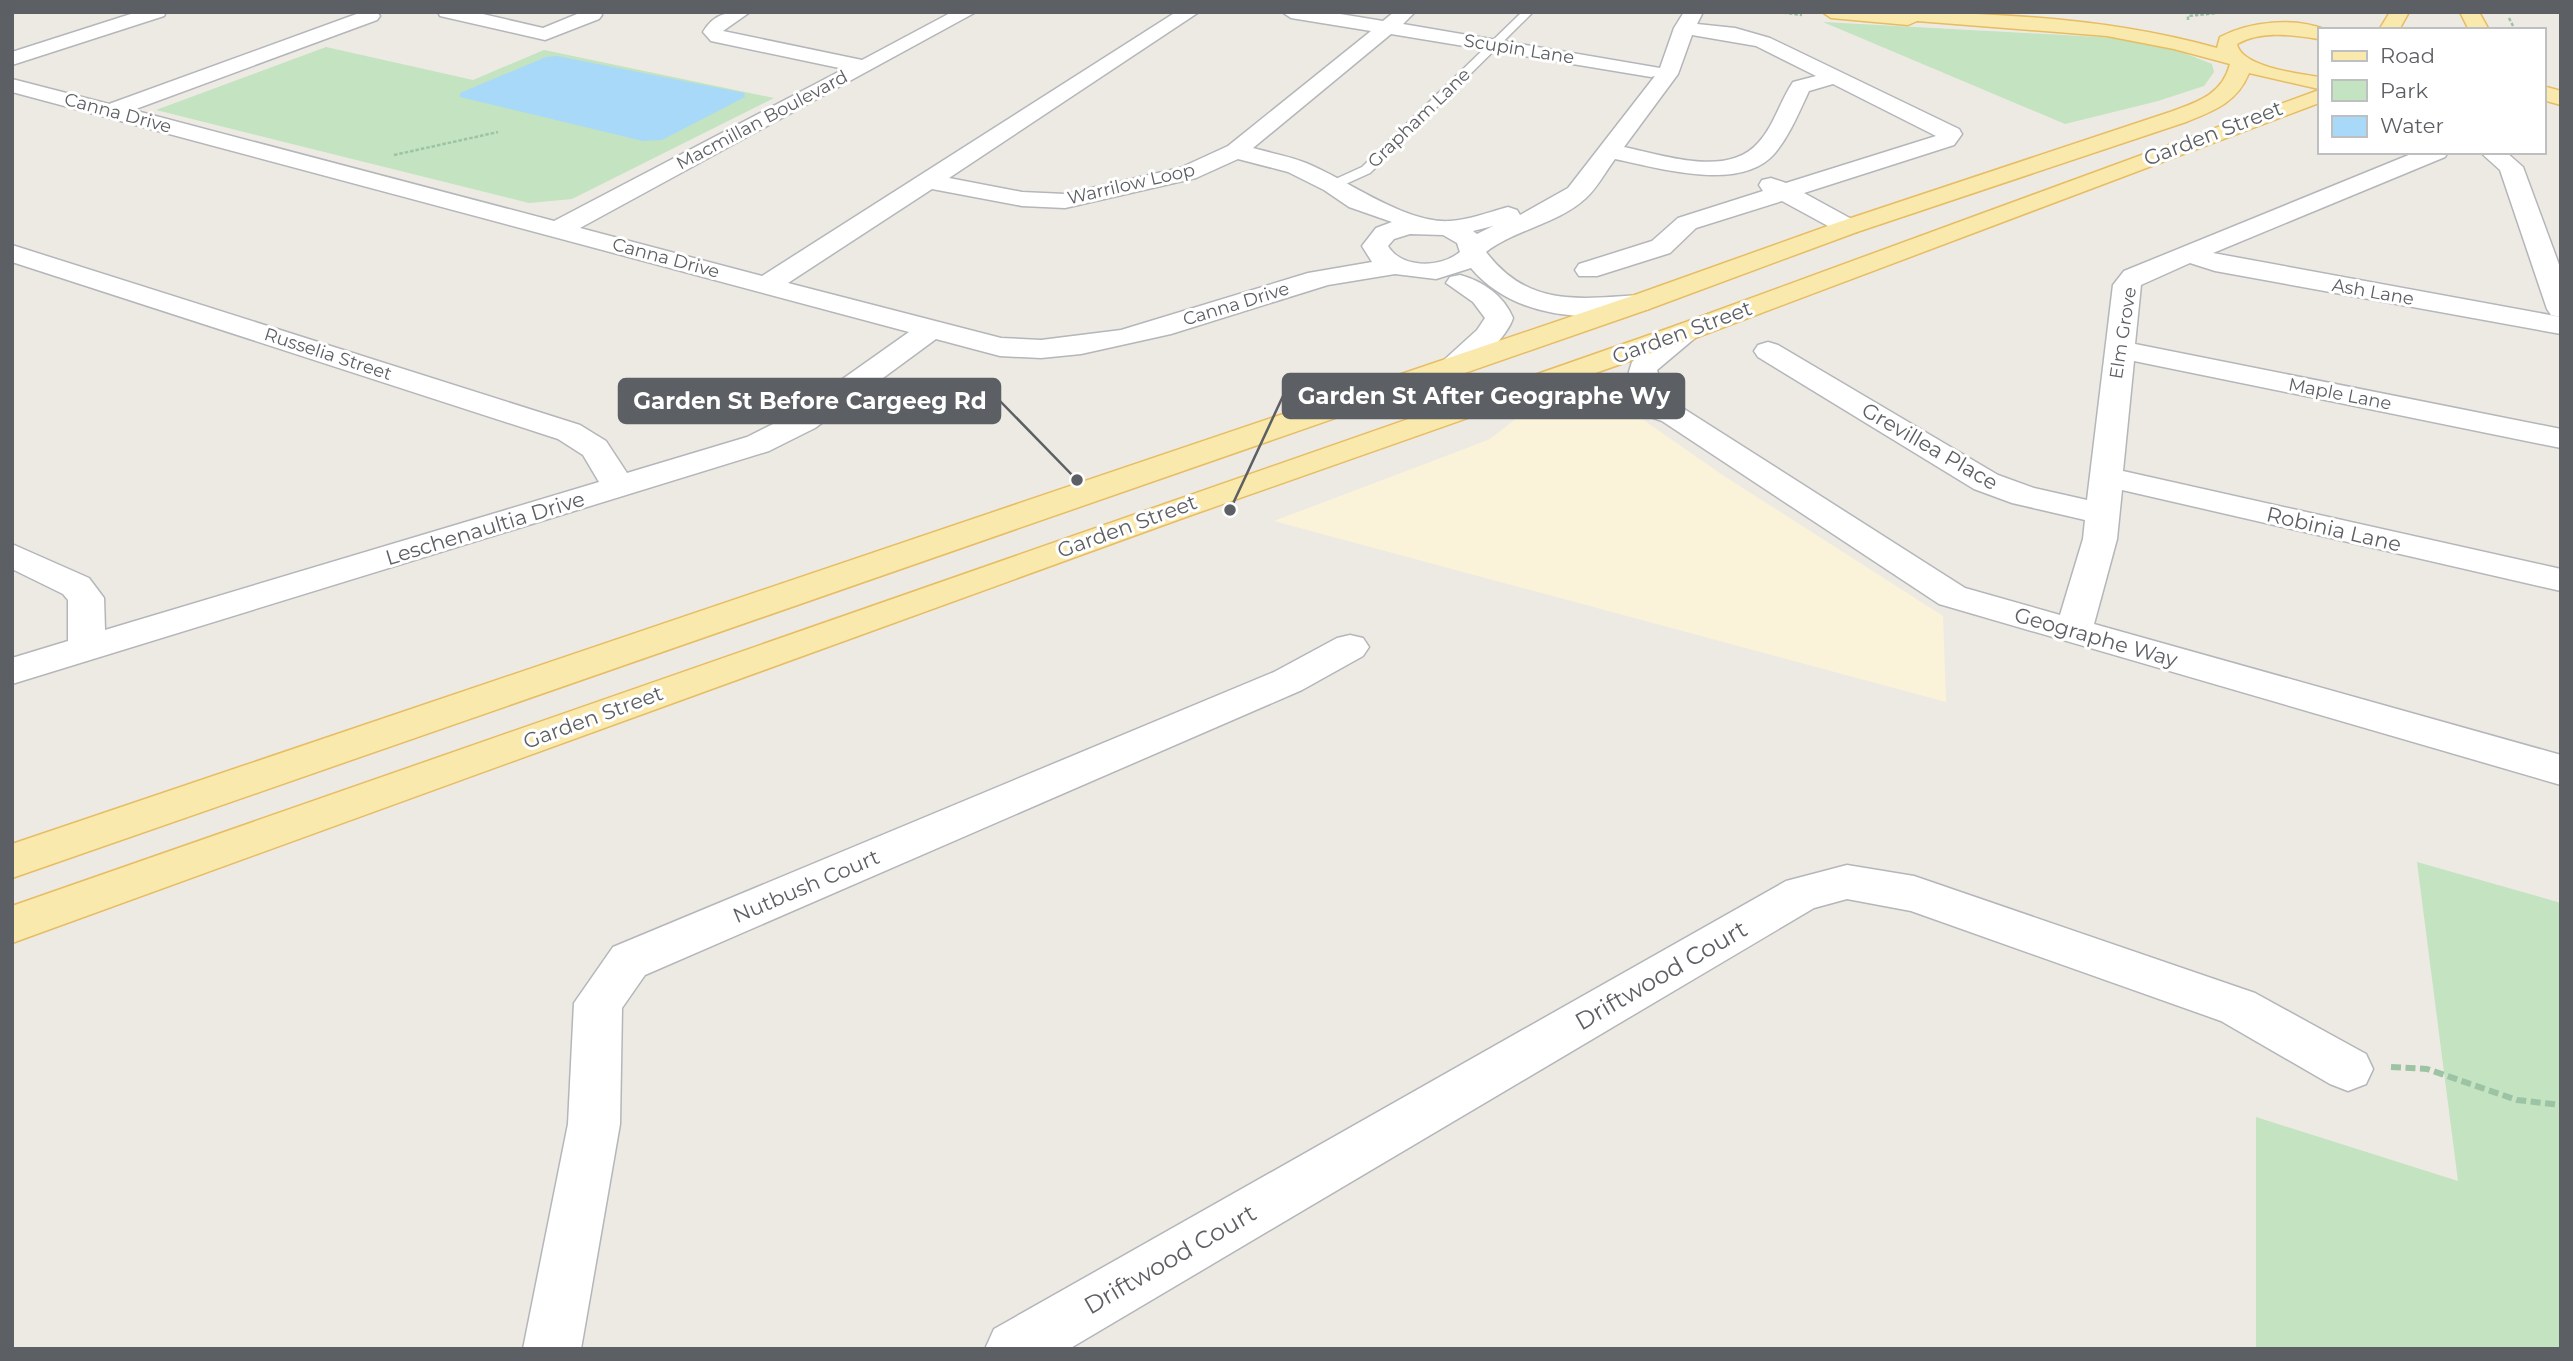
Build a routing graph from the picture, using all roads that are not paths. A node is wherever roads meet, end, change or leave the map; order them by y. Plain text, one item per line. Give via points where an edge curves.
1 (157, 12) edge
2 (447, 12) edge
3 (741, 12) edge
4 (967, 12) edge
5 (1190, 12) edge
6 (1291, 12) edge
7 (1406, 12) edge
8 (1528, 12) edge
9 (1831, 12) edge
10 (1882, 12) edge
11 (2056, 12) edge
12 (2400, 12) edge
13 (2469, 12) edge
14 (88, 14) edge
15 (374, 15) edge
16 (592, 15) dead end
17 (1959, 19) junction
18 (131, 20) junction
19 (2188, 21) road end
20 (1674, 23) edge
21 (2323, 24) edge
22 (1387, 27) junction
23 (2208, 27) dead end
24 (2390, 28) edge
25 (2478, 28) edge
26 (2256, 30) junction
27 (1494, 45) junction
28 (12, 59) edge
29 (2239, 61) junction
30 (862, 66) junction
31 (1651, 71) junction
32 (1836, 76) junction
33 (2318, 83) edge
34 (12, 85) edge
35 (41, 94) junction
36 (2318, 96) edge
37 (12, 103) edge
38 (110, 111) junction
39 (1610, 150) junction
40 (1236, 151) junction
41 (2432, 154) edge
42 (2494, 154) edge
43 (1739, 167) junction
44 (2087, 180) junction
45 (930, 181) junction
46 (1334, 185) junction
47 (1783, 192) junction
48 (1357, 202) junction
49 (1890, 214) junction
50 (1436, 227) junction
51 (1848, 227) junction
52 (558, 229) junction
53 (1376, 242) junction
54 (1473, 251) junction
55 (12, 253) edge
56 (2187, 253) junction
57 (1398, 266) junction
58 (1588, 270) dead end
59 (1428, 271) junction
60 (1321, 278) junction
61 (766, 285) junction
62 (1639, 303) junction
63 (2561, 309) edge
64 (2561, 326) edge
65 (931, 329) junction
66 (1685, 332) junction
67 (2118, 349) junction
68 (1768, 351) dead end
69 (1449, 369) junction
70 (1537, 384) junction
71 (1672, 414) junction
72 (2561, 439) edge
73 (2106, 477) junction
74 (618, 488) junction
75 (2103, 514) junction
76 (12, 555) edge
77 (2561, 580) edge
78 (972, 582) junction
79 (2074, 631) junction
80 (674, 634) junction
81 (1350, 646) dead end
82 (87, 648) junction
83 (12, 671) edge
84 (2561, 770) edge
85 (12, 861) edge
86 (12, 925) edge
87 (2348, 1069) road end
88 (552, 1349) edge
89 (1014, 1349) edge

1 - 18 street
2 - 16 street via 545,34
3 - 30 street via 718,23 713,32 718,37
4 - 30 street, Macmillan Boulevard
5 - 45 street
6 - 22 street, Scupin Lane
7 - 22 street, Warrilow Loop
8 - 27 lane, Grapham Lane
9 - 17 main road
10 - 17 main road
11 - 19 main road
12 - 24 main road
13 - 25 main road
14 - 18 street
15 - 38 street
17 - 29 main road via 2107,30
18 - 28 street
20 - 31 street
20 - 32 street via 1763,42
20 - 39 street via 1668,74
21 - 26 main road
22 - 27 street, Scupin Lane
22 - 40 street, Warrilow Loop
23 - 26 main road
26 - 29 main road via 2227,41 2227,50
27 - 31 street, Scupin Lane
27 - 46 lane, Grapham Lane via 1366,170
29 - 33 main road
29 - 49 main road, Garden Street via 2237,83 2207,105
30 - 52 street, Macmillan Boulevard
31 - 50 street via 1544,198 1496,219
32 - 43 street via 1801,87 1765,150
32 - 47 street via 1951,134 1946,140
34 - 35 street, Canna Drive
35 - 37 street
35 - 38 street, Canna Drive
36 - 44 main road, Garden Street
38 - 52 street, Canna Drive
39 - 43 street via 1706,167
39 - 54 street via 1563,203 1500,231
40 - 45 street, Warrilow Loop via 1188,173 1065,201 1022,199
40 - 46 street via 1296,167
41 - 56 street, Elm Grove
42 - 63 street via 2511,167
43 - 47 street
44 - 49 main road via 2046,177 1962,205
44 - 66 main road, Garden Street
45 - 61 street
46 - 48 street
47 - 51 street
47 - 58 street via 1687,223 1661,247
48 - 50 street
48 - 53 street via 1375,225
49 - 51 main road, Garden Street
50 - 53 street, Canna Drive via 1396,228
50 - 54 street via 1470,242
51 - 62 main road, Garden Street
52 - 61 street, Canna Drive
53 - 57 street via 1385,261
53 - 60 street, Canna Drive
54 - 59 street via 1456,266
54 - 62 street via 1494,279 1535,302 1573,308
55 - 74 street, Russelia Street via 569,432 594,445
56 - 64 street, Ash Lane via 2214,263
56 - 67 street, Elm Grove via 2133,277 2127,285
57 - 59 street
57 - 60 street, Canna Drive
59 - 69 street via 1484,297 1499,315 1493,333
60 - 65 street, Canna Drive via 1118,340 1072,348 1000,347
61 - 65 street, Canna Drive
62 - 69 main road, Garden Street
65 - 74 street, Leschenaultia Drive via 780,434
66 - 70 main road, Garden Street
66 - 71 street, Geographe Way via 1642,368 1651,394
67 - 72 street, Maple Lane
67 - 73 street, Elm Grove
68 - 75 street, Grevillea Place via 1986,482
69 - 80 main road, Garden Street
70 - 71 street, Geographe Way via 1594,387
70 - 78 main road, Garden Street
71 - 79 street, Geographe Way via 1952,596
73 - 75 street, Elm Grove
73 - 77 street, Robinia Lane
74 - 82 street, Leschenaultia Drive
75 - 79 street, Elm Grove
76 - 82 street via 76,586 86,598
78 - 80 main road via 877,604 707,654 683,652
78 - 86 main road, Garden Street
79 - 84 street, Geographe Way
80 - 85 main road, Garden Street
81 - 88 street, Nutbush Court via 1288,681 629,961 598,1003 594,1124
82 - 83 street, Leschenaultia Drive
87 - 89 street, Driftwood Court via 2238,1007 1914,894 1847,881 1802,894

